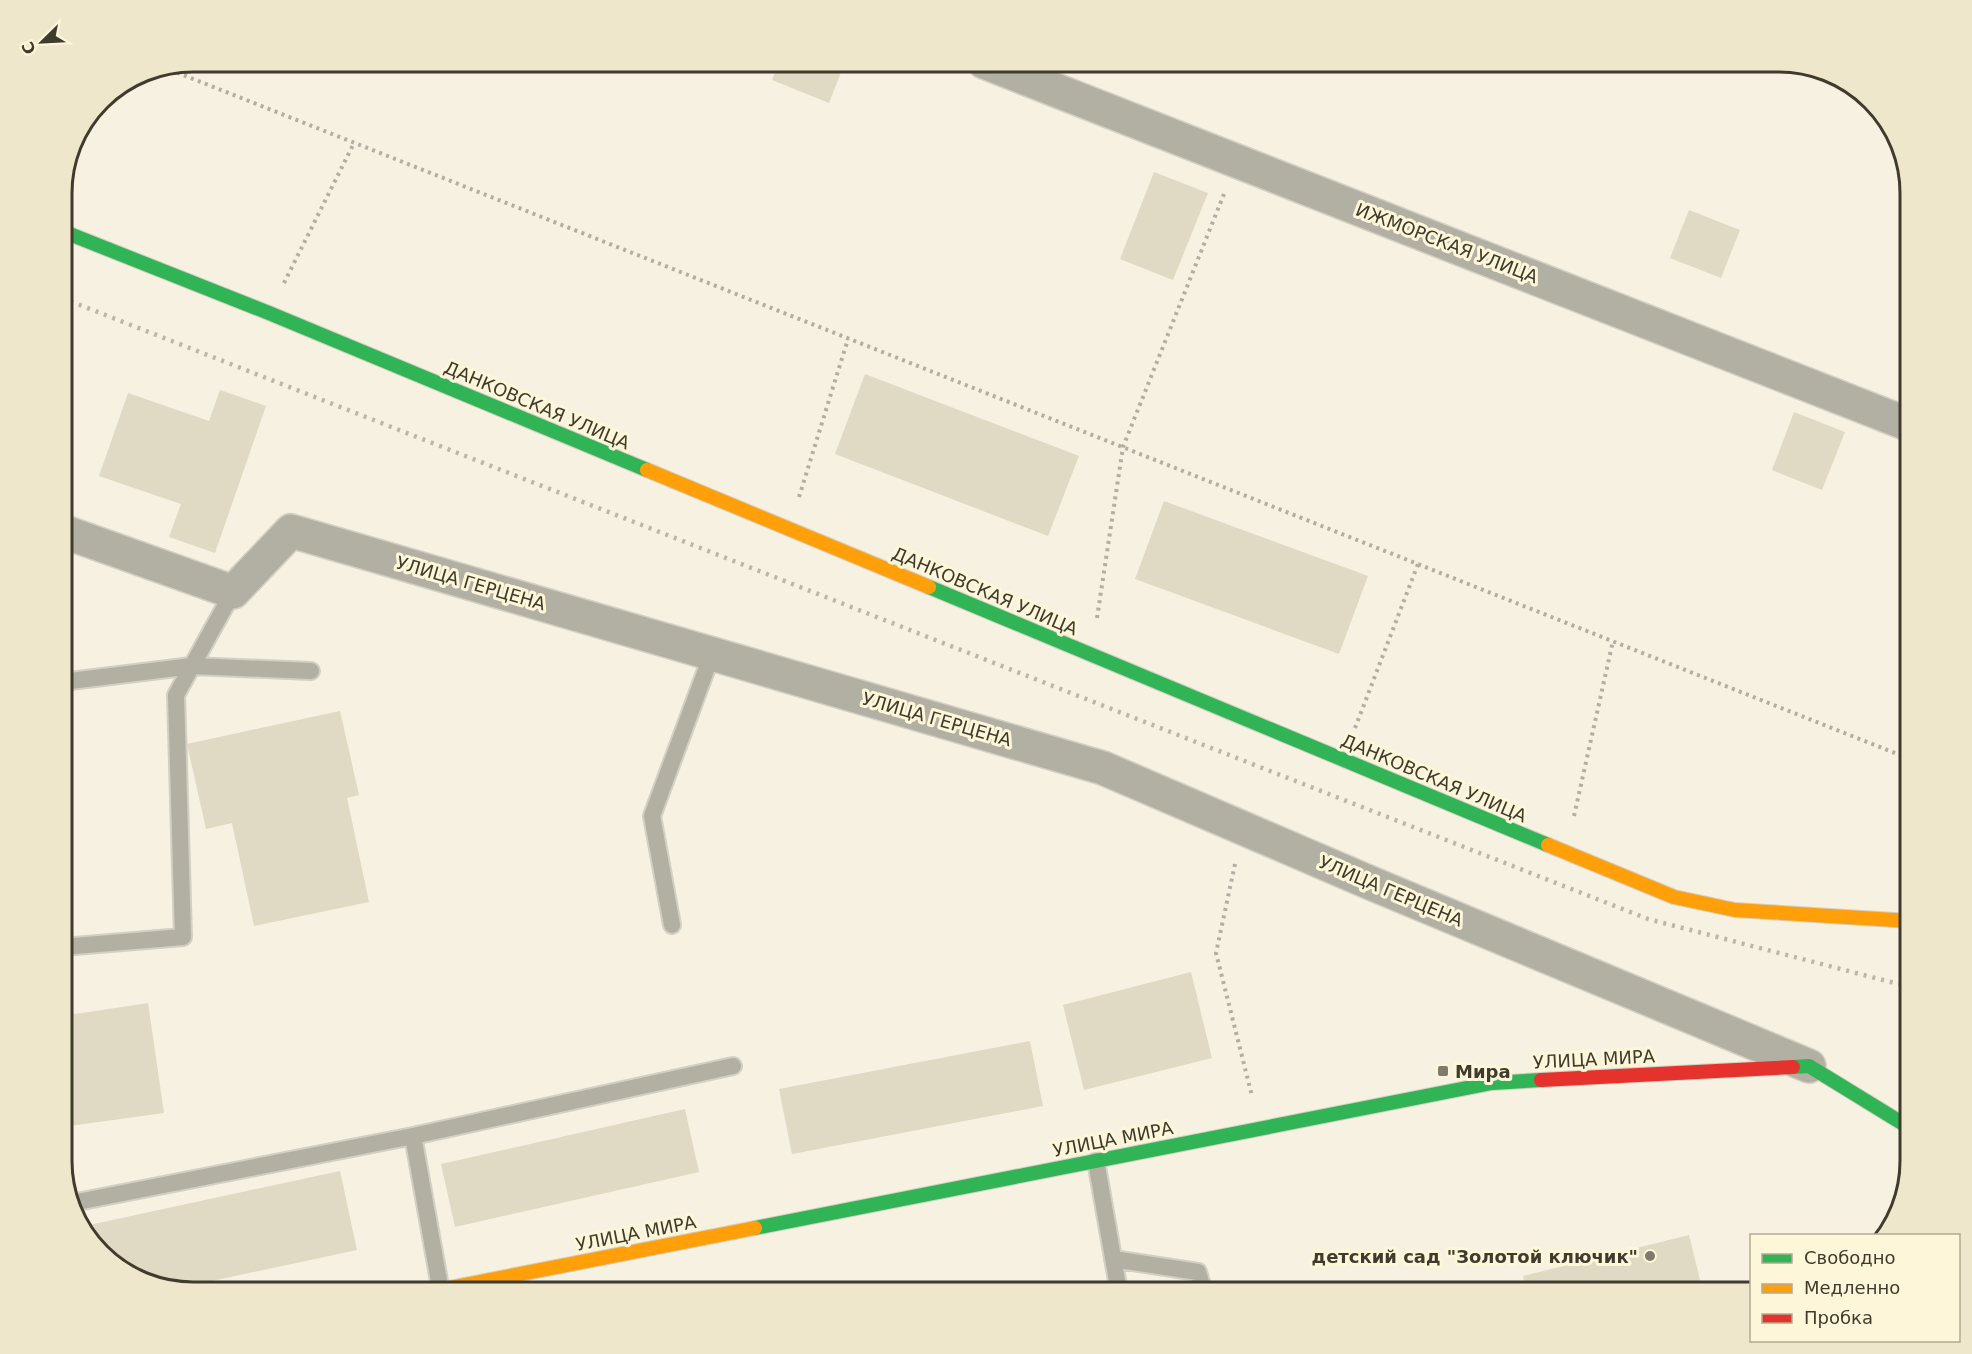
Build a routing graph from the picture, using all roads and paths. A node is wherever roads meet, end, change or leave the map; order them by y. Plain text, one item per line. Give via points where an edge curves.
1 (1010, 72) edge
2 (178, 73) edge
3 (354, 143) junction
4 (1237, 161) junction
5 (72, 235) edge
6 (269, 313) junction
7 (848, 339) junction
8 (1900, 421) edge
9 (1123, 447) junction
10 (788, 529) junction
11 (72, 535) edge
12 (1418, 564) junction
13 (233, 592) junction
14 (1613, 641) junction
15 (712, 654) junction
16 (1091, 655) junction
17 (192, 666) junction
18 (311, 671) dead end
19 (72, 681) edge
20 (1900, 755) edge
21 (1342, 759) junction
22 (1242, 828) junction
23 (1566, 852) junction
24 (1900, 920) edge
25 (672, 925) dead end
26 (72, 946) edge
27 (733, 1066) dead end
28 (1809, 1066) junction
29 (1900, 1121) edge
30 (1261, 1128) junction
31 (412, 1136) junction
32 (1096, 1161) junction
33 (79, 1202) edge
34 (1113, 1259) junction
35 (435, 1282) edge
36 (487, 1282) edge
37 (1117, 1282) edge
38 (1201, 1282) edge

1 - 4 street, ИЖМОРСКАЯ УЛИЦА
2 - 3 path
3 - 6 path
3 - 7 path
4 - 8 street, ИЖМОРСКАЯ УЛИЦА
4 - 9 path
5 - 6 street, ДАНКОВСКАЯ УЛИЦА
6 - 10 street, ДАНКОВСКАЯ УЛИЦА
7 - 9 path
7 - 10 path
9 - 12 path
9 - 16 path
10 - 16 street, ДАНКОВСКАЯ УЛИЦА
11 - 13 street
12 - 14 path
12 - 21 path
13 - 15 street, УЛИЦА ГЕРЦЕНА via 291,531
13 - 17 lane
14 - 20 path
14 - 23 path
15 - 22 street, УЛИЦА ГЕРЦЕНА via 1103,768
15 - 25 lane via 652,816
16 - 21 street, ДАНКОВСКАЯ УЛИЦА
17 - 18 lane
17 - 19 lane
17 - 26 lane via 176,695 183,937
21 - 23 street, ДАНКОВСКАЯ УЛИЦА
22 - 28 street, УЛИЦА ГЕРЦЕНА
22 - 30 path via 1216,953
23 - 24 street, ДАНКОВСКАЯ УЛИЦА via 1674,897 1735,910
27 - 31 lane
28 - 29 street
28 - 30 street, УЛИЦА МИРА via 1492,1083
30 - 32 street, УЛИЦА МИРА
31 - 33 lane
31 - 35 lane
32 - 34 lane
32 - 36 street, УЛИЦА МИРА
34 - 37 lane
34 - 38 lane via 1198,1272

